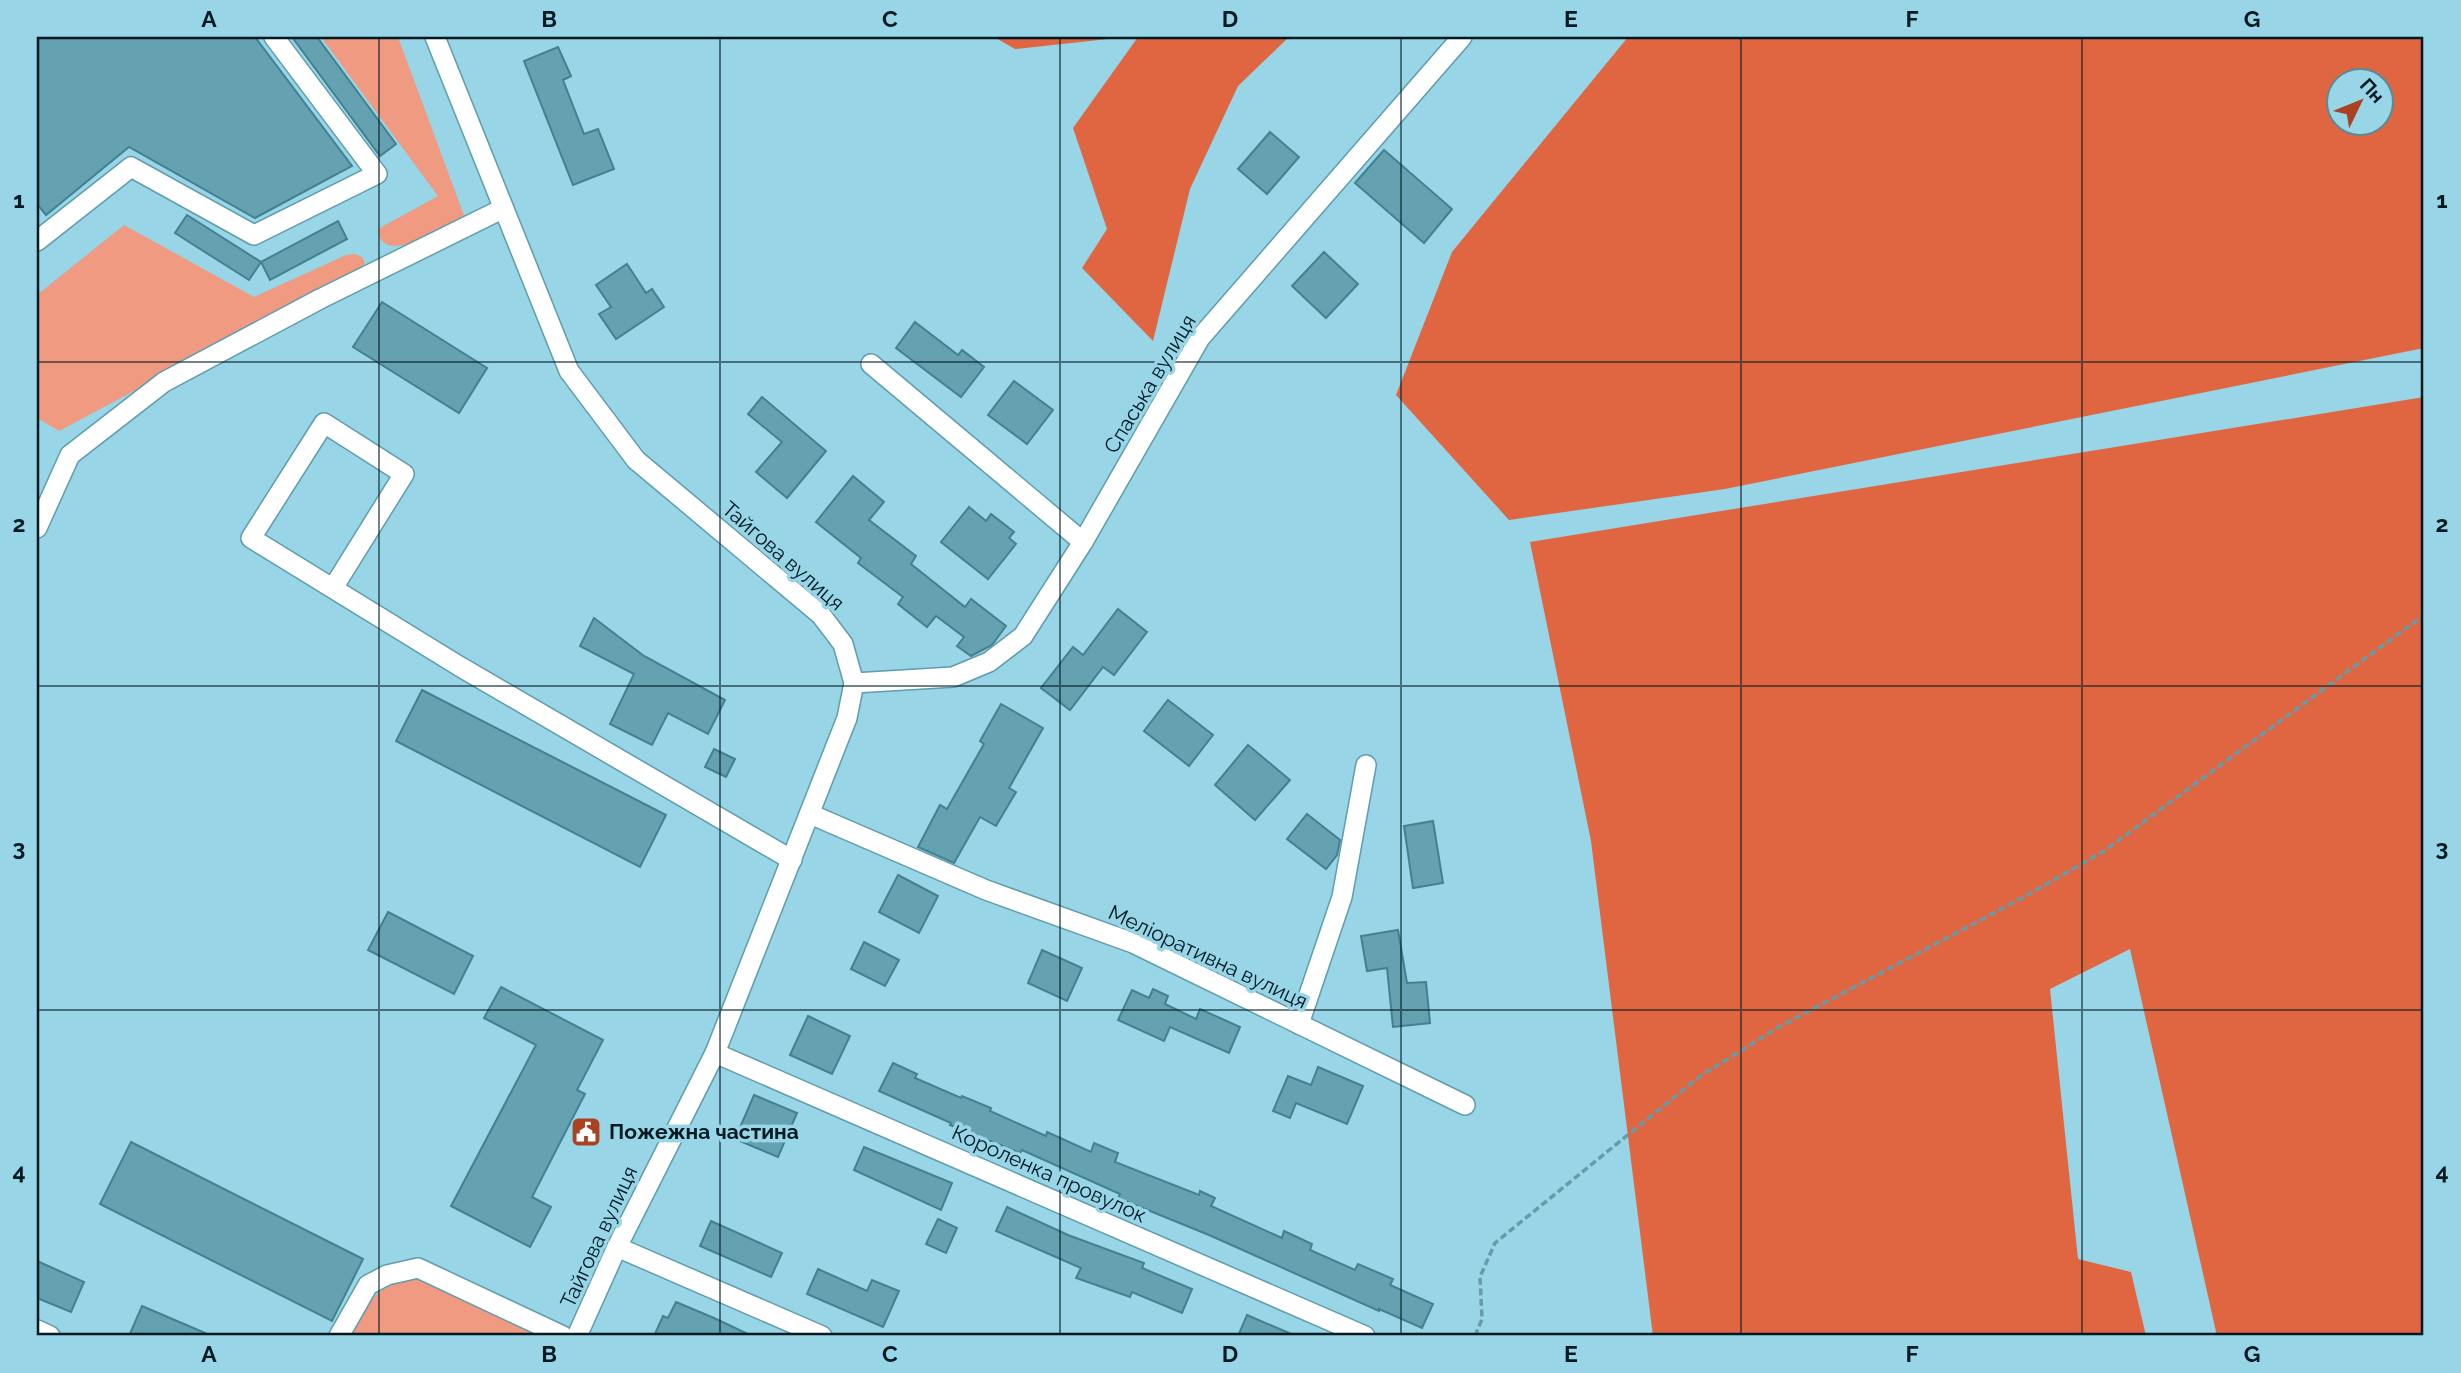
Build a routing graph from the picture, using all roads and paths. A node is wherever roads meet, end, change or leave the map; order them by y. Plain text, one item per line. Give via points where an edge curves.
1 (274, 37) edge
2 (435, 37) edge
3 (1462, 37) edge
4 (502, 209) junction
5 (37, 241) edge
6 (871, 363) dead end
7 (37, 528) edge
8 (1083, 542) junction
9 (333, 588) junction
10 (2424, 615) edge
11 (854, 683) junction
12 (1366, 765) dead end
13 (810, 814) junction
14 (792, 860) junction
15 (1299, 1024) junction
16 (715, 1053) junction
17 (1465, 1105) dead end
18 (617, 1247) junction
19 (37, 1330) edge
20 (50, 1336) edge
21 (339, 1336) edge
22 (564, 1336) edge
23 (577, 1336) edge
24 (822, 1336) edge
25 (1365, 1336) edge
26 (1475, 1336) edge

1 - 5 street via 377,174 254,234 131,167
2 - 4 street, Тайгова вулиця
3 - 8 street, Спаська вулиця via 1200,338
4 - 7 street via 164,382 71,455
4 - 11 street, Тайгова вулиця via 569,371 636,460 821,615 843,644
6 - 8 street
8 - 11 street, Спаська вулиця via 1023,636 989,662 953,677
9 - 9 street via 251,538 324,423 404,474
9 - 14 street
10 - 26 path via 2104,851 1777,1028 1699,1077 1495,1243 1480,1278 1482,1319
11 - 13 street, Тайгова вулиця via 847,718
12 - 15 street via 1342,897
13 - 14 street, Тайгова вулиця
13 - 15 street, Меліоративна вулиця via 986,890 1133,943
14 - 16 street, Тайгова вулиця
15 - 17 street, Меліоративна вулиця
16 - 18 street, Тайгова вулиця
16 - 25 street, Короленка провулок
18 - 23 street, Тайгова вулиця
18 - 24 street
19 - 20 street
21 - 22 street via 368,1285 418,1268

